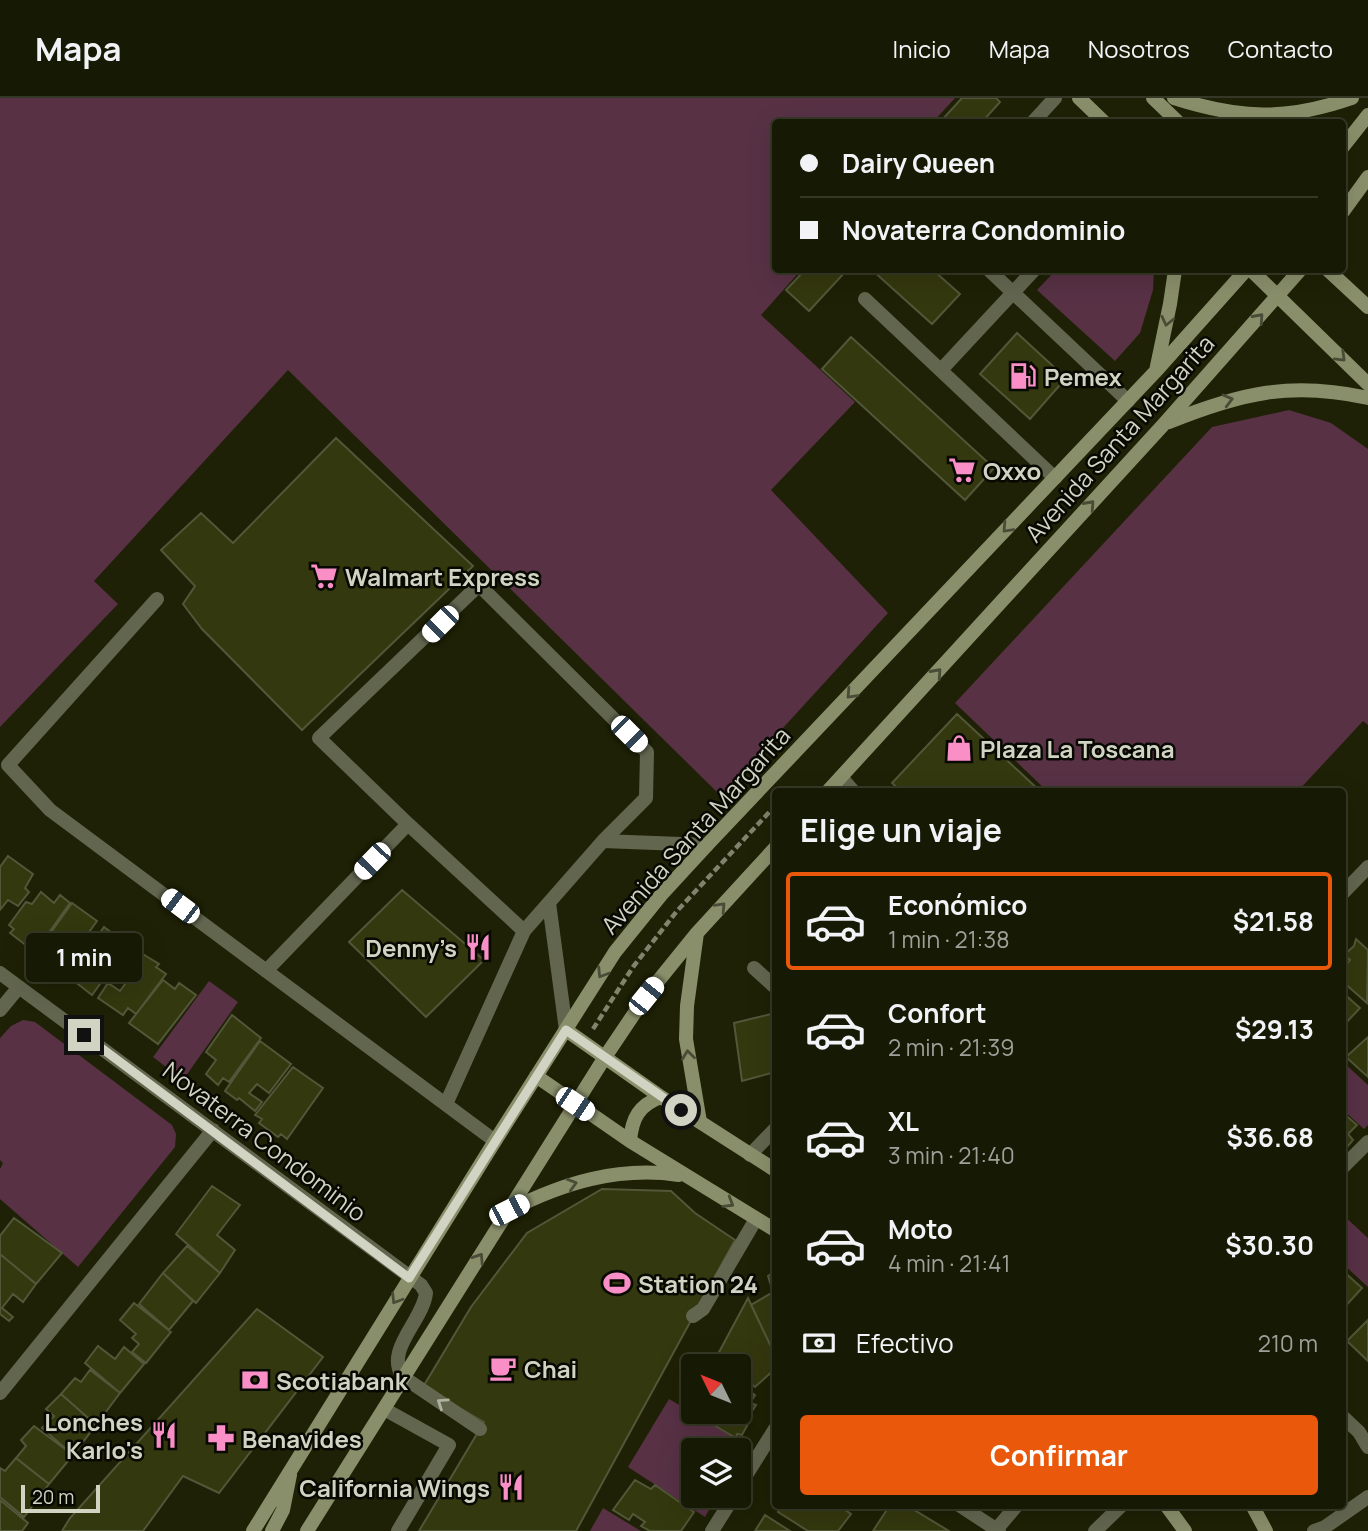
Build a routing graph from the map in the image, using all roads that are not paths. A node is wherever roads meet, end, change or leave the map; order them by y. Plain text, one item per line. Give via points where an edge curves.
1 (1055, 98) edge
2 (1079, 98) edge
3 (1153, 98) edge
4 (1174, 98) edge
5 (1352, 98) edge
6 (1368, 115) edge
7 (1036, 119) edge
8 (1101, 119) edge
9 (1175, 119) edge
10 (1346, 143) edge
11 (1368, 177) edge
12 (1346, 207) edge
13 (992, 273) edge
14 (1031, 273) edge
15 (1175, 273) edge
16 (1243, 273) edge
17 (1254, 273) edge
18 (1297, 273) edge
19 (1331, 273) edge
20 (1014, 292) junction
21 (1278, 296) junction
22 (865, 299) dead end
23 (1368, 307) edge
24 (941, 370) junction
25 (1155, 372) junction
26 (1368, 383) edge
27 (1368, 397) edge
28 (1128, 401) junction
29 (1164, 424) junction
30 (1055, 478) junction
31 (157, 599) dead end
32 (841, 777) junction
33 (831, 788) edge
34 (850, 788) edge
35 (408, 824) junction
36 (603, 841) junction
37 (708, 845) junction
38 (772, 851) edge
39 (1368, 867) edge
40 (1346, 890) edge
41 (549, 903) junction
42 (524, 931) junction
43 (697, 933) junction
44 (754, 968) dead end
45 (266, 971) junction
46 (0, 973) edge
47 (772, 985) edge
48 (19, 987) junction
49 (0, 1010) edge
50 (566, 1030) junction
51 (605, 1057) junction
52 (537, 1076) junction
53 (661, 1097) junction
54 (446, 1104) junction
55 (575, 1104) junction
56 (700, 1122) junction
57 (214, 1130) junction
58 (772, 1132) edge
59 (495, 1140) junction
60 (630, 1141) junction
61 (1368, 1142) edge
62 (750, 1156) junction
63 (1346, 1164) edge
64 (772, 1168) edge
65 (683, 1175) junction
66 (509, 1210) junction
67 (756, 1219) junction
68 (772, 1228) edge
69 (409, 1278) junction
70 (693, 1316) dead end
71 (403, 1377) junction
72 (0, 1393) edge
73 (384, 1409) junction
74 (1346, 1418) edge
75 (1364, 1428) edge
76 (480, 1429) dead end
77 (772, 1434) edge
78 (1368, 1447) edge
79 (751, 1468) edge
80 (290, 1470) junction
81 (1368, 1497) edge
82 (726, 1508) edge
83 (965, 1509) edge
84 (1014, 1509) edge
85 (1118, 1509) edge
86 (1170, 1509) edge
87 (1254, 1509) edge
88 (997, 1530) edge
89 (253, 1531) edge
90 (272, 1531) edge
91 (307, 1531) edge
92 (398, 1531) edge
93 (712, 1531) edge
94 (1095, 1531) edge
95 (1185, 1531) edge
96 (1266, 1531) edge
97 (1314, 1531) edge

1 - 7 street
2 - 8 main road
3 - 9 main road
4 - 5 main road via 1211,110 1255,116 1293,114
6 - 10 main road
11 - 12 main road
13 - 20 street
14 - 20 street
15 -> 25 main road
16 - 25 main road, Avenida Santa Margarita
17 - 21 main road
18 - 21 main road, Avenida Santa Margarita
19 - 23 main road
20 - 24 street
20 - 28 street
21 -> 26 main road
29 -> 21 main road, Avenida Santa Margarita
22 - 24 street
24 - 30 street
25 - 28 main road, Avenida Santa Margarita
29 -> 27 main road via 1255,393 1334,390
28 - 30 main road, Avenida Santa Margarita
32 -> 29 main road, Avenida Santa Margarita
30 -> 37 main road, Avenida Santa Margarita
31 - 45 street via 8,765 50,810
32 - 33 main road, Avenida Santa Margarita
32 - 34 street
35 - 36 street via 319,738 479,585 647,752 646,798
35 - 42 street
35 - 45 street
36 - 37 street
36 - 41 street
37 -> 50 main road, Avenida Santa Margarita via 615,953
43 -> 38 main road
39 - 40 street
41 - 42 street
41 - 50 street
42 - 54 street
43 - 51 main road
56 -> 43 main road via 686,1039
44 - 47 street
45 - 54 street
46 - 48 street, Novaterra Condominio
48 - 49 street
48 - 57 street, Novaterra Condominio
50 - 51 main road
50 - 52 main road, Avenida Santa Margarita
51 - 53 main road
51 - 55 main road
52 - 55 main road
52 - 59 main road, Avenida Santa Margarita
53 - 56 main road
53 - 60 main road via 637,1112
54 - 59 street
55 - 60 main road
55 - 66 main road
56 - 62 main road
57 - 69 street, Novaterra Condominio
57 - 72 street
58 - 62 street
59 - 69 main road, Avenida Santa Margarita
60 - 65 main road
61 - 63 street
62 - 64 main road
66 -> 65 main road via 560,1187 609,1174
65 -> 67 main road
71 -> 66 main road
67 - 68 main road
67 - 70 street via 704,1309
69 - 71 street, Novaterra Condominio via 426,1293 397,1360
69 -> 80 main road, Avenida Santa Margarita
71 - 73 main road
76 -> 71 street
73 - 91 main road
73 - 92 street via 449,1445
74 - 75 street
75 - 78 street
77 - 79 street
80 - 89 main road, Avenida Santa Margarita
80 - 90 main road via 283,1510
81 - 97 street
82 - 93 street
83 - 88 street
84 - 88 street
85 - 94 street
86 - 95 main road
87 - 96 main road

